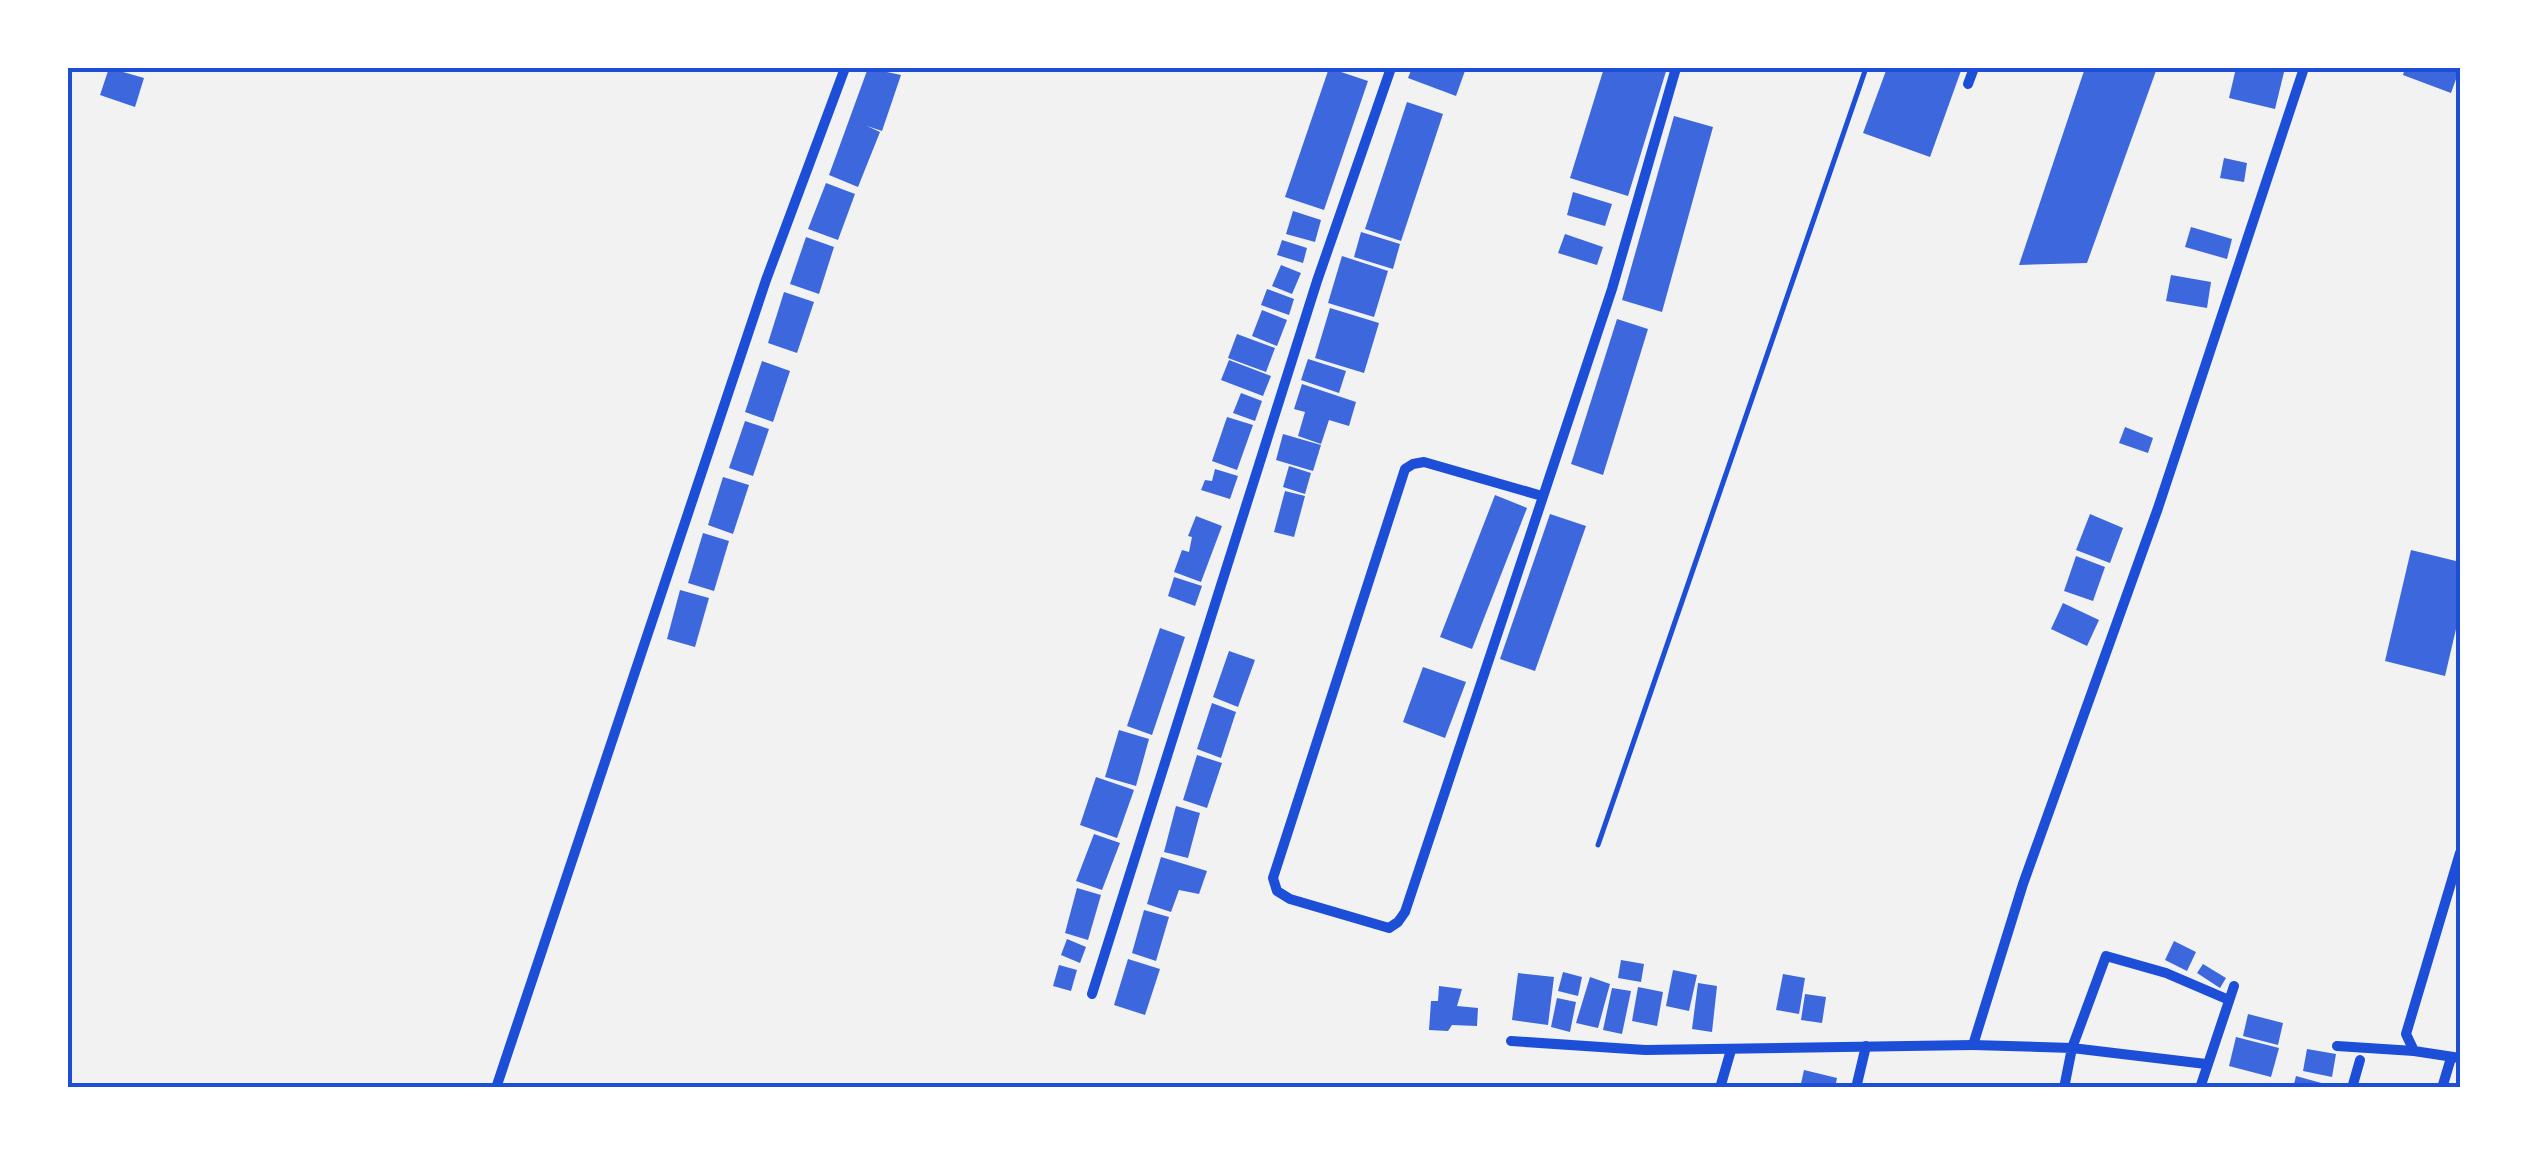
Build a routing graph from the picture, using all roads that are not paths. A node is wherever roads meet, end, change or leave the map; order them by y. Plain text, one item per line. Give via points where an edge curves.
1 (845, 68) edge
2 (1391, 68) edge
3 (1676, 68) edge
4 (1866, 68) edge
5 (1974, 68) edge
6 (2304, 68) edge
7 (1968, 84) dead end
8 (1542, 496) junction
9 (1598, 845) dead end
10 (2460, 853) edge
11 (2234, 986) dead end
12 (1092, 994) dead end
13 (2229, 1000) junction
14 (1510, 1041) dead end
15 (1972, 1045) junction
16 (1866, 1046) junction
17 (2337, 1046) dead end
18 (2072, 1048) junction
19 (1730, 1050) junction
20 (2414, 1051) junction
21 (2456, 1058) edge
22 (2360, 1060) dead end
23 (2206, 1064) junction
24 (496, 1088) edge
25 (1720, 1088) edge
26 (1856, 1088) edge
27 (2064, 1088) edge
28 (2200, 1088) edge
29 (2352, 1088) edge
30 (2442, 1088) edge

1 - 24 street via 766,280
2 - 12 street
3 - 8 street
4 - 9 lane
5 - 7 street
6 - 15 street
8 - 8 street via 1405,912 1389,928 1290,899 1273,878 1405,469 1424,462
10 - 20 street via 2406,1034
11 - 13 street
13 - 18 street via 2106,956
13 - 23 street
14 - 19 street
15 - 16 street
15 - 18 street
16 - 19 street
16 - 26 street
17 - 20 street
18 - 23 street
18 - 27 street
19 - 25 street
20 - 21 street
21 - 30 street
22 - 29 street
23 - 28 street

